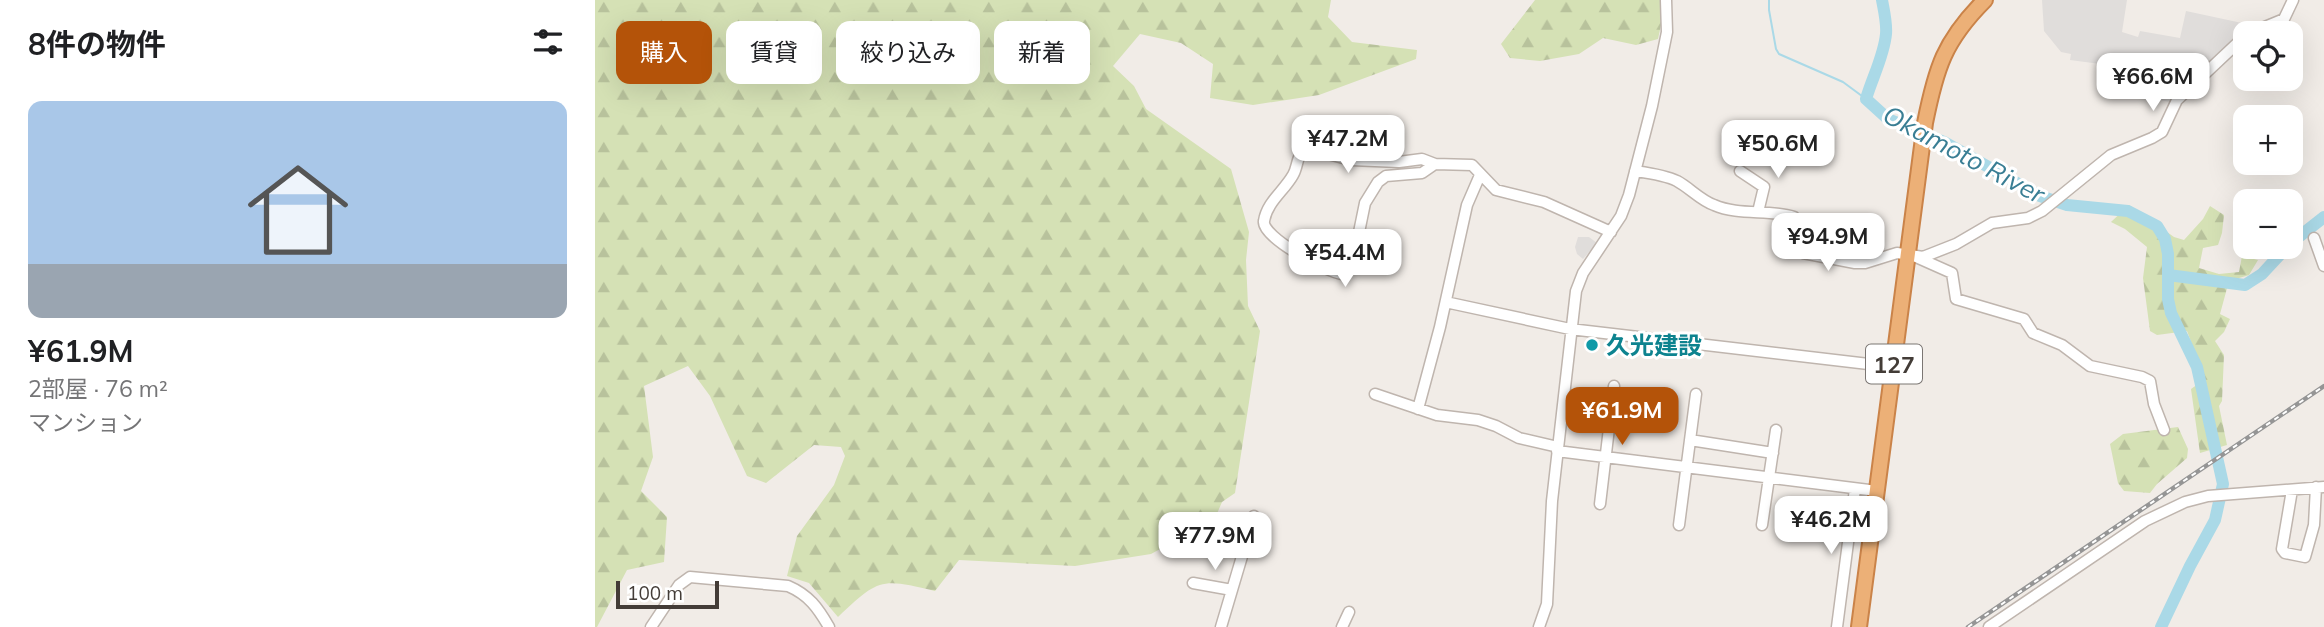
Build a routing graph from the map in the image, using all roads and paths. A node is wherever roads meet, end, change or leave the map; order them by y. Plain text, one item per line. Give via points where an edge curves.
1 (1666, 0) edge
2 (1985, 0) edge
3 (1991, 0) edge
4 (2293, 0) edge
5 (1972, 13) junction
6 (2279, 21) edge
7 (2233, 48) edge
8 (1435, 164) junction
9 (1635, 171) junction
10 (1740, 171) dead end
11 (1480, 175) junction
12 (1758, 212) junction
13 (1611, 232) junction
14 (2314, 238) dead end
15 (1912, 256) junction
16 (2324, 266) edge
17 (1450, 303) dead end
18 (1570, 329) junction
19 (1894, 367) junction
20 (1614, 386) dead end
21 (1375, 394) dead end
22 (1696, 394) dead end
23 (1418, 409) junction
24 (1776, 430) dead end
25 (2164, 430) dead end
26 (1690, 440) junction
27 (1557, 449) junction
28 (1773, 453) junction
29 (1605, 457) junction
30 (1687, 467) junction
31 (1769, 478) junction
32 (2320, 487) edge
33 (1855, 489) junction
34 (2292, 490) junction
35 (1877, 491) junction
36 (1600, 504) dead end
37 (1254, 516) dead end
38 (1762, 524) dead end
39 (1679, 525) dead end
40 (1193, 583) dead end
41 (1232, 590) junction
42 (1349, 612) dead end
43 (651, 627) edge
44 (829, 627) edge
45 (1221, 627) edge
46 (1342, 627) edge
47 (1539, 627) edge
48 (1837, 627) edge
49 (1859, 627) edge
50 (1989, 627) edge

1 - 9 street via 1667,32
2 - 5 highway, 127
3 - 5 highway, 127
4 - 6 street
5 - 15 highway, 127 via 1939,63 1919,161
7 - 15 street via 2177,100 2162,132 2111,155 2042,211 2028,218 1992,223 1956,244 1923,257
8 - 8 street via 1422,173 1386,176 1378,182 1365,203 1357,242 1342,274 1265,230 1263,222 1273,200 1293,175 1304,151 1318,150 1351,160 1422,159
8 - 11 street via 1472,165
9 - 12 street via 1668,177 1713,205
9 - 13 street
10 - 12 street via 1764,187
11 - 13 street via 1496,190 1544,202
11 - 23 street via 1467,205
12 - 15 street via 1794,217 1803,253 1854,263 1897,253
13 - 18 street via 1583,273
14 - 16 street
15 - 19 highway, 127
15 - 25 street via 1952,273 1956,299 2024,319 2033,333 2062,345 2095,369 2150,381
17 - 18 street
18 - 19 street
18 - 27 street
19 - 35 highway, 127
20 - 29 street
21 - 23 street
22 - 26 street
23 - 27 street via 1478,420
24 - 28 street
26 - 28 street
26 - 30 street
27 - 29 street
27 - 47 street via 1547,604
28 - 31 street
29 - 30 street
29 - 36 street
30 - 31 street
30 - 39 street
31 - 33 street
31 - 38 street
32 - 34 street
32 - 34 street via 2305,557 2281,549
33 - 35 street
33 - 48 street
34 - 50 street via 2185,502 2145,521
35 - 49 highway, 127
37 - 41 street
40 - 41 street
41 - 45 street
42 - 46 street
43 - 44 street via 679,584 690,577 788,586 803,592 818,607

